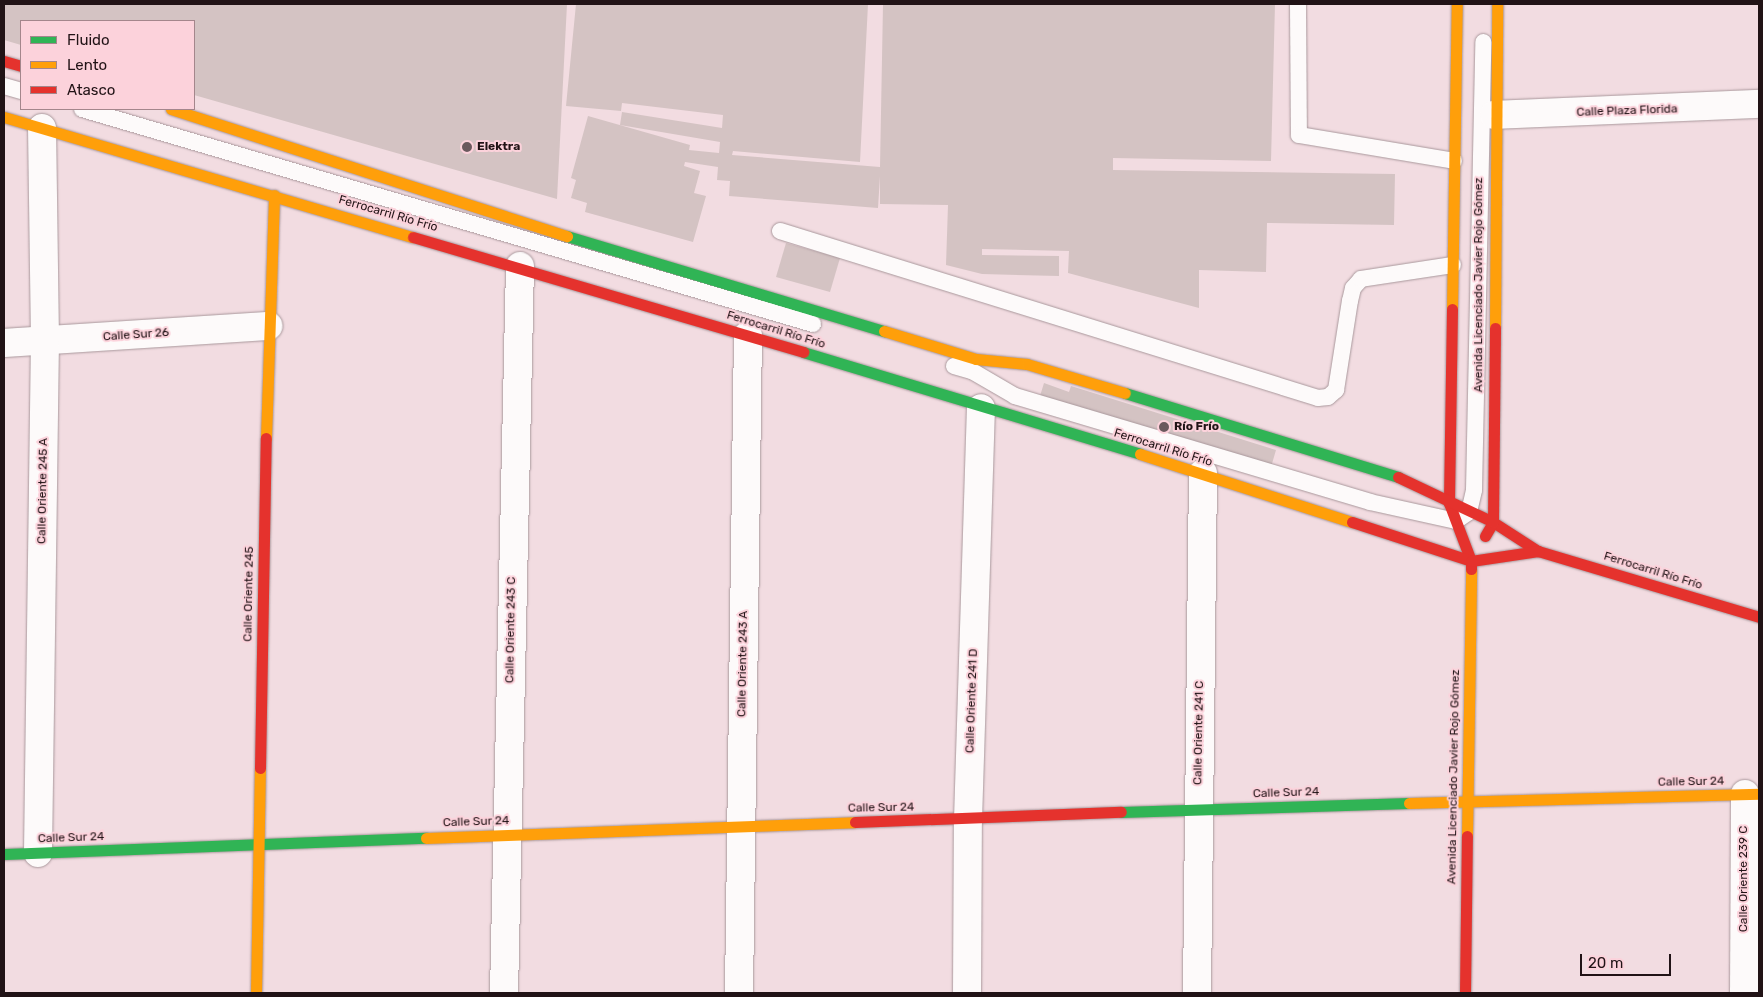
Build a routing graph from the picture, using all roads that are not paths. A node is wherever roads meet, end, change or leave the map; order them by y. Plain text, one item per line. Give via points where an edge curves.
1 (1298, 4) edge
2 (1457, 4) edge
3 (1484, 4) edge
4 (1497, 4) edge
5 (4, 61) edge
6 (20, 66) edge
7 (4, 86) edge
8 (20, 91) edge
9 (1759, 104) edge
10 (85, 110) edge
11 (174, 110) edge
12 (1494, 115) junction
13 (4, 117) edge
14 (42, 128) junction
15 (1454, 161) junction
16 (274, 195) junction
17 (780, 231) dead end
18 (1453, 265) junction
19 (520, 266) junction
20 (268, 326) junction
21 (748, 335) junction
22 (45, 341) junction
23 (4, 343) edge
24 (981, 408) junction
25 (1203, 473) junction
26 (1449, 503) junction
27 (1463, 517) junction
28 (1492, 522) junction
29 (1538, 551) junction
30 (1471, 562) junction
31 (1759, 617) edge
32 (1752, 794) edge
33 (1467, 801) junction
34 (1197, 809) junction
35 (968, 820) junction
36 (741, 826) junction
37 (506, 834) junction
38 (257, 844) junction
39 (38, 853) junction
40 (4, 854) edge
41 (256, 993) edge
42 (504, 993) edge
43 (739, 993) edge
44 (967, 993) edge
45 (1197, 993) edge
46 (1465, 993) edge
47 (1744, 993) edge

1 - 15 lane via 1299,135
2 - 15 main road, Avenida Licenciado Javier Rojo Gómez
3 - 27 lane via 1474,490
4 - 12 main road, Avenida Licenciado Javier Rojo Gómez
5 - 6 main road
7 - 8 lane
9 - 12 street, Calle Plaza Florida
10 - 27 lane via 972,371 1015,396 1370,502
11 - 26 main road via 512,220 976,359 1027,364 1393,474
12 - 28 main road, Avenida Licenciado Javier Rojo Gómez
13 - 14 main road, Ferrocarril Río Frío
14 - 16 main road, Ferrocarril Río Frío
14 - 22 street, Calle Oriente 245 A
15 - 18 main road, Avenida Licenciado Javier Rojo Gómez
16 - 19 main road, Ferrocarril Río Frío
16 - 20 main road, Calle Oriente 245
17 - 18 lane via 1318,398 1328,397 1336,390 1350,301 1353,288 1361,279
18 - 26 main road, Avenida Licenciado Javier Rojo Gómez
19 - 21 main road, Ferrocarril Río Frío
19 - 37 street, Calle Oriente 243 C
20 - 22 street, Calle Sur 26
20 - 38 main road, Calle Oriente 245
21 - 24 main road, Ferrocarril Río Frío
21 - 36 street, Calle Oriente 243 A
22 - 23 street, Calle Sur 26
22 - 39 street, Calle Oriente 245 A
24 - 25 main road, Ferrocarril Río Frío
24 - 35 street, Calle Oriente 241 D
25 - 30 main road, Ferrocarril Río Frío
25 - 34 street, Calle Oriente 241 C
26 - 27 main road, Avenida Licenciado Javier Rojo Gómez
27 - 28 main road, Ferrocarril Río Frío
27 - 30 main road, Avenida Licenciado Javier Rojo Gómez
28 - 29 main road, Ferrocarril Río Frío
28 - 30 main road, Avenida Licenciado Javier Rojo Gómez
29 - 30 main road, Ferrocarril Río Frío
29 - 31 main road, Ferrocarril Río Frío
30 - 33 main road, Avenida Licenciado Javier Rojo Gómez
32 - 33 main road, Calle Sur 24
32 - 47 street, Calle Oriente 239 C
33 - 34 main road, Calle Sur 24
33 - 46 main road, Avenida Licenciado Javier Rojo Gómez
34 - 35 main road, Calle Sur 24
34 - 45 street, Calle Oriente 241 C
35 - 36 main road, Calle Sur 24
35 - 44 street, Calle Oriente 241 D
36 - 37 main road, Calle Sur 24
36 - 43 street, Calle Oriente 243 A
37 - 38 main road, Calle Sur 24
37 - 42 street, Calle Oriente 243 C
38 - 39 main road, Calle Sur 24
38 - 41 main road, Calle Oriente 245
39 - 40 main road, Calle Sur 24

